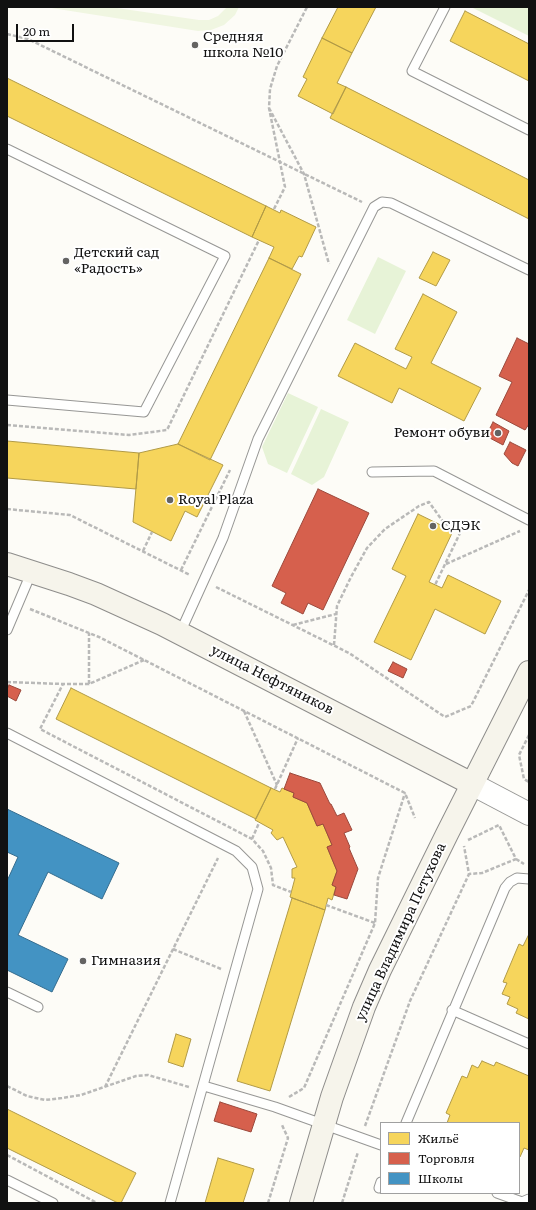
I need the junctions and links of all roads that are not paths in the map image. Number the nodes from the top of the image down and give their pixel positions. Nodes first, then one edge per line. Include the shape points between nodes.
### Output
1 (445, 7) edge
2 (529, 130) edge
3 (7, 149) edge
4 (528, 273) edge
5 (7, 400) edge
6 (372, 472) dead end
7 (529, 520) edge
8 (7, 564) edge
9 (32, 571) junction
10 (7, 630) edge
11 (180, 633) junction
12 (529, 672) edge
13 (7, 733) edge
14 (472, 784) junction
15 (529, 814) edge
16 (529, 879) edge
17 (7, 992) edge
18 (38, 1007) dead end
19 (452, 1010) junction
20 (529, 1044) edge
21 (203, 1088) junction
22 (406, 1122) edge
23 (324, 1124) junction
24 (380, 1145) edge
25 (7, 1180) edge
26 (500, 1194) edge
27 (529, 1199) edge
28 (53, 1203) edge
29 (170, 1203) edge
30 (301, 1203) edge

1 - 2 lane via 412,71
3 - 5 lane via 225,256 144,412
4 - 11 lane via 391,203 382,202 374,207 258,439 223,538
6 - 7 lane via 434,471
8 - 9 main road, улица Нефтяников
9 - 10 lane
9 - 11 main road, улица Нефтяников via 96,594
11 - 14 main road, улица Нефтяников
12 - 14 main road, улица Владимира Петухова
13 - 21 lane via 236,851 252,867 258,889
14 - 15 street, улица Нефтяников
14 - 23 main road, улица Владимира Петухова via 372,989 350,1043
16 - 19 lane via 517,878 505,888
17 - 18 lane
19 - 20 lane
19 - 22 lane
21 - 23 lane via 275,1107
21 - 29 lane
23 - 24 lane
23 - 30 main road, улица Владимира Петухова
25 - 28 lane
26 - 27 lane via 522,1202

